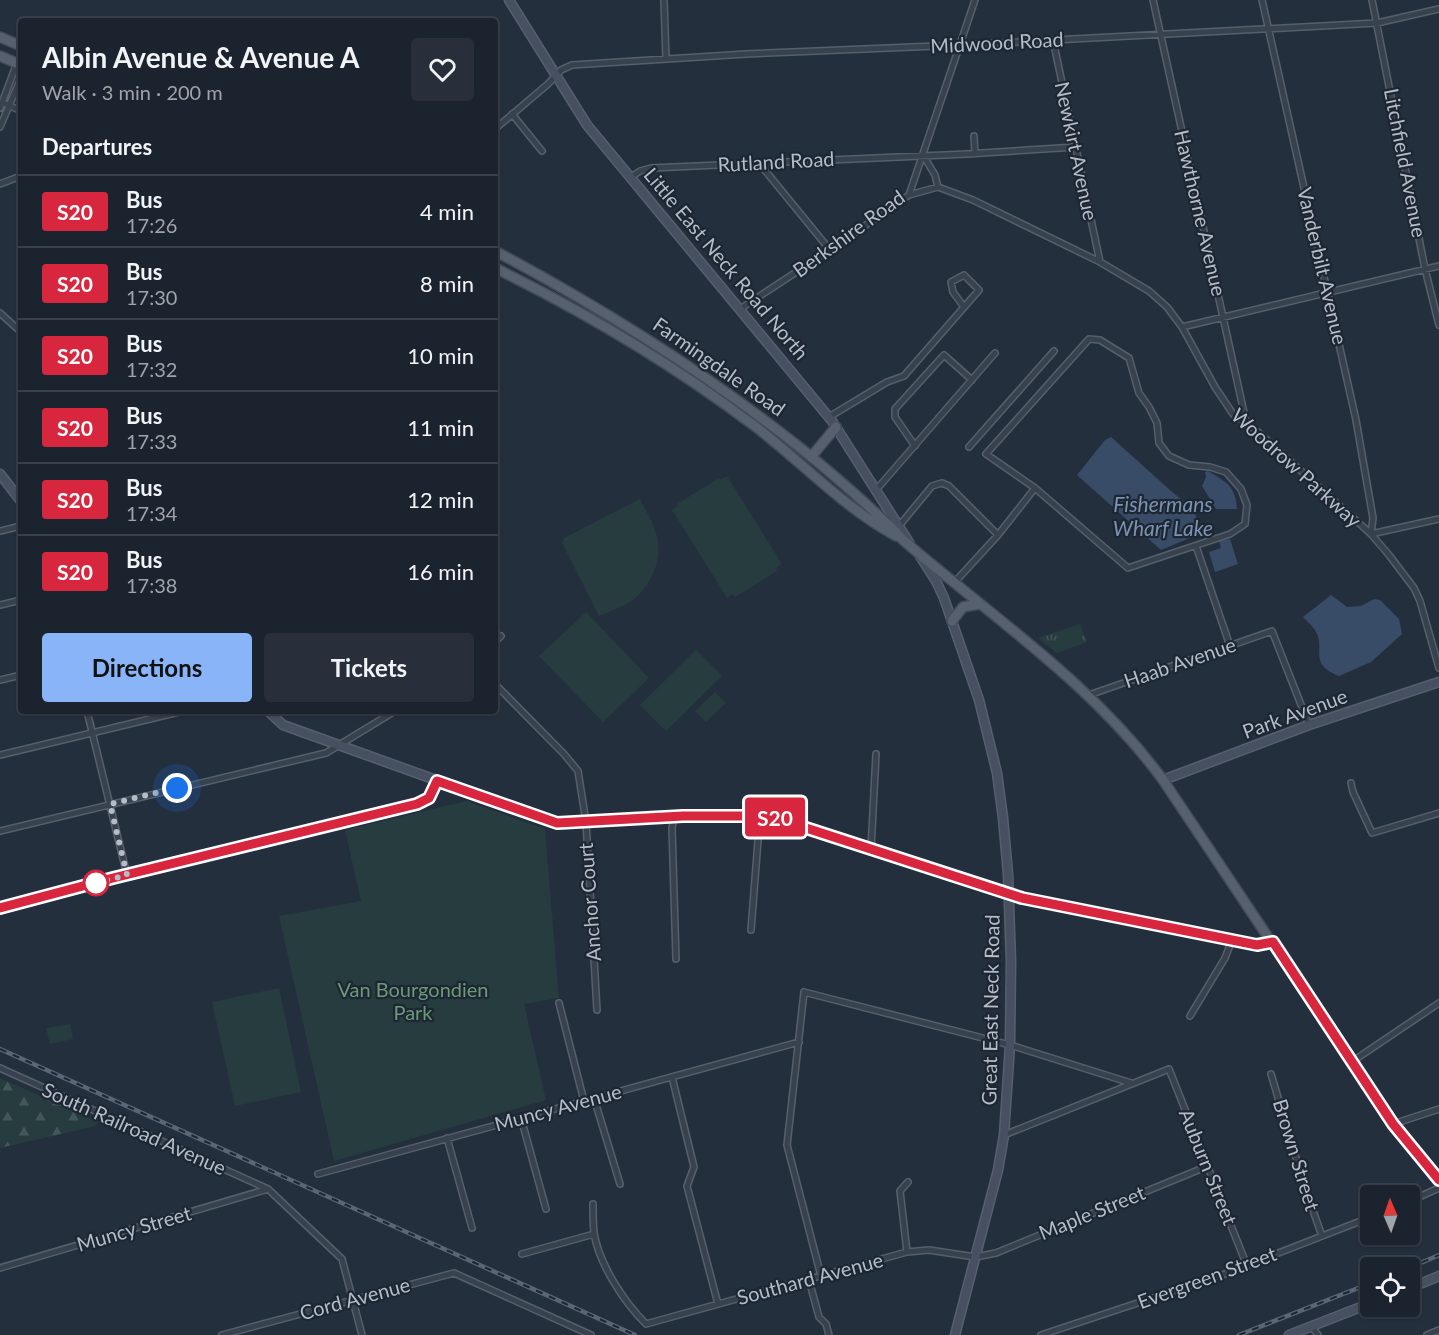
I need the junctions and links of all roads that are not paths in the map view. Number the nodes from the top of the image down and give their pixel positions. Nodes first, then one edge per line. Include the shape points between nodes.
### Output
1 (510, 0) edge
2 (664, 0) edge
3 (975, 0) edge
4 (1153, 0) edge
5 (1262, 0) edge
6 (1372, 0) edge
7 (1439, 9) edge
8 (1377, 23) junction
9 (1268, 27) junction
10 (1160, 34) junction
11 (0, 37) edge
12 (1053, 40) junction
13 (18, 45) edge
14 (960, 45) junction
15 (0, 56) edge
16 (666, 59) junction
17 (18, 64) edge
18 (18, 66) edge
19 (556, 75) junction
20 (18, 85) edge
21 (1, 105) edge
22 (9, 105) junction
23 (18, 110) edge
24 (512, 114) junction
25 (498, 126) edge
26 (0, 128) edge
27 (974, 136) dead end
28 (1076, 147) junction
29 (542, 151) dead end
30 (975, 154) junction
31 (923, 155) junction
32 (759, 163) junction
33 (18, 177) edge
34 (631, 177) junction
35 (0, 183) edge
36 (938, 187) junction
37 (909, 195) junction
38 (830, 250) junction
39 (498, 253) edge
40 (1100, 262) junction
41 (1439, 266) edge
42 (1425, 269) junction
43 (498, 270) edge
44 (1328, 294) junction
45 (964, 307) junction
46 (740, 309) junction
47 (0, 313) edge
48 (1224, 317) junction
49 (1439, 325) edge
50 (1182, 327) junction
51 (18, 329) edge
52 (1054, 351) dead end
53 (995, 353) dead end
54 (972, 380) junction
55 (829, 417) junction
56 (1247, 426) junction
57 (836, 427) junction
58 (915, 446) junction
59 (969, 447) dead end
60 (811, 457) junction
61 (0, 474) edge
62 (1035, 488) junction
63 (876, 490) junction
64 (18, 497) edge
65 (1439, 519) edge
66 (899, 526) junction
67 (18, 527) edge
68 (0, 531) edge
69 (1371, 534) junction
70 (998, 535) junction
71 (903, 540) junction
72 (1196, 546) junction
73 (916, 552) junction
74 (954, 583) junction
75 (18, 601) edge
76 (979, 604) junction
77 (0, 605) edge
78 (952, 621) junction
79 (501, 636) dead end
80 (498, 639) edge
81 (1230, 646) junction
82 (1439, 668) edge
83 (18, 676) edge
84 (0, 680) edge
85 (1439, 682) edge
86 (498, 687) edge
87 (1089, 695) junction
88 (88, 714) edge
89 (171, 714) edge
90 (271, 714) edge
91 (390, 714) edge
92 (1309, 725) junction
93 (93, 733) junction
94 (339, 746) junction
95 (876, 754) dead end
96 (0, 755) edge
97 (1163, 780) junction
98 (437, 781) junction
99 (1351, 783) dead end
100 (110, 804) junction
101 (1439, 813) edge
102 (760, 815) junction
103 (674, 816) junction
104 (586, 822) junction
105 (0, 831) edge
106 (871, 850) junction
107 (127, 875) junction
108 (1009, 894) junction
109 (0, 908) edge
110 (751, 930) dead end
111 (1232, 940) junction
112 (1273, 942) junction
113 (676, 959) dead end
114 (559, 1003) dead end
115 (1439, 1003) edge
116 (597, 1010) dead end
117 (1190, 1016) dead end
118 (799, 1042) junction
119 (1010, 1045) junction
120 (1353, 1061) junction
121 (0, 1068) edge
122 (1271, 1074) dead end
123 (672, 1077) junction
124 (1131, 1083) junction
125 (594, 1098) junction
126 (584, 1101) junction
127 (1439, 1109) edge
128 (521, 1118) junction
129 (1393, 1124) junction
130 (1004, 1135) junction
131 (447, 1138) junction
132 (1208, 1166) junction
133 (318, 1174) dead end
134 (1439, 1180) edge
135 (908, 1182) dead end
136 (620, 1184) dead end
137 (1439, 1188) edge
138 (268, 1189) junction
139 (1420, 1197) edge
140 (593, 1204) dead end
141 (546, 1209) dead end
142 (1360, 1221) edge
143 (472, 1228) dead end
144 (594, 1234) junction
145 (1322, 1236) junction
146 (907, 1252) junction
147 (522, 1254) dead end
148 (975, 1257) junction
149 (1247, 1266) junction
150 (0, 1268) edge
151 (821, 1276) junction
152 (1439, 1276) edge
153 (809, 1280) junction
154 (1420, 1284) edge
155 (353, 1300) junction
156 (718, 1304) junction
157 (1360, 1307) edge
158 (1311, 1326) junction
159 (1439, 1330) edge
160 (222, 1335) edge
161 (362, 1335) edge
162 (591, 1335) edge
163 (829, 1335) edge
164 (955, 1335) edge
165 (1041, 1335) edge
166 (1289, 1335) edge
167 (1318, 1335) edge
168 (1426, 1335) edge

1 - 19 street, Little East Neck Road North
2 - 16 street
3 - 14 street, Berkshire Road
4 - 10 street, Hawthorne Avenue
5 - 9 street, Vanderbilt Avenue
6 - 8 street, Litchfield Avenue
7 - 8 street, Midwood Road
8 - 9 street, Midwood Road
8 - 42 street, Litchfield Avenue
9 - 10 street, Midwood Road
9 - 44 street, Vanderbilt Avenue
10 - 12 street, Midwood Road
10 - 48 street, Hawthorne Avenue
11 - 13 main road
12 - 14 street, Midwood Road
12 - 28 street, Newkirt Avenue
14 - 16 street, Midwood Road
14 - 31 street, Berkshire Road
15 - 17 main road
16 - 19 street, Midwood Road via 572,65
18 - 21 street
19 - 24 street
19 - 34 street, Little East Neck Road North via 587,125
20 - 22 street
21 - 22 street
22 - 23 street
22 - 26 street
24 - 25 street
24 - 29 street
27 - 30 street
28 - 30 street, Rutland Road
28 - 40 street, Newkirt Avenue
30 - 31 street, Rutland Road
31 - 32 street, Rutland Road
31 - 36 street
31 - 37 street, Berkshire Road
32 - 34 street, Rutland Road via 651,168
32 - 38 street
33 - 35 street
34 - 46 street, Little East Neck Road North
36 - 37 street
36 - 40 street, Woodrow Parkway
37 - 38 street, Berkshire Road
38 - 46 street, Berkshire Road
39 - 60 main road, Farmingdale Road via 583,298 669,352
40 - 50 street, Woodrow Parkway via 1149,291
41 - 42 street
42 - 44 street
42 - 49 street, Litchfield Avenue
43 - 71 main road, Farmingdale Road via 580,312 677,371 758,429 871,523
44 - 48 street
44 - 69 street, Vanderbilt Avenue via 1356,420 1373,518
45 - 45 street via 979,290 964,275 951,282
45 - 55 street via 903,376
46 - 55 street, Little East Neck Road North
47 - 51 street
48 - 50 street
48 - 56 street, Hawthorne Avenue
50 - 56 street, Woodrow Parkway via 1223,401
52 - 59 street
53 - 54 street
54 - 58 street
54 - 58 street via 944,355 895,409
55 - 57 street, Little East Neck Road North
56 - 69 street, Woodrow Parkway
57 - 60 main road
57 - 63 street, Little East Neck Road North
58 - 63 street
60 - 71 main road, Farmingdale Road
61 - 64 street
62 - 70 street
62 - 72 street via 1128,568
62 - 72 street via 986,454 1089,339 1100,340 1129,358 1139,393 1157,423 1159,443 1169,456 1189,465 1226,472 1241,489 1246,506 1245,524
63 - 66 street, Little East Neck Road North
65 - 69 street
66 - 70 street via 932,486 942,483
66 - 73 street, Little East Neck Road North
67 - 68 street
69 - 82 street, Woodrow Parkway via 1414,588
70 - 74 street
71 - 73 main road, Farmingdale Road
72 - 81 street
73 - 74 main road, Farmingdale Road
73 - 78 street, Great East Neck Road via 939,586
74 - 76 main road
75 - 77 street
76 - 78 main road via 963,607
76 - 87 main road
78 - 108 street, Great East Neck Road via 992,750 1004,818
79 - 80 street
81 - 87 street, Haab Avenue
81 - 92 street, Haab Avenue via 1272,632
83 - 84 street
85 - 92 street, Park Avenue
86 - 104 street, Anchor Court via 578,771
87 - 97 main road
88 - 93 street
89 - 93 street
90 - 94 street via 283,725
91 - 94 street
92 - 97 street, Park Avenue
93 - 96 street
93 - 100 street
94 - 98 street
94 - 100 street via 326,753
95 - 106 street
97 - 112 main road
98 - 104 street via 543,819
98 - 107 street via 429,798 417,804
99 - 101 street via 1372,833
100 - 105 street
100 - 107 street
102 - 103 street
102 - 106 street
102 - 110 street
103 - 104 street
103 - 113 street
104 - 116 street, Anchor Court
106 - 108 street
107 - 109 street
108 - 111 street
108 - 119 street, Great East Neck Road
111 - 112 street via 1260,946
111 - 117 street
112 - 120 main road
114 - 126 street
115 - 120 street
118 - 119 street via 804,992
118 - 123 street, Muncy Avenue
118 - 151 street via 787,1145
119 - 124 street
119 - 130 street, Great East Neck Road
120 - 129 main road
121 - 138 street, South Railroad Avenue
122 - 145 street, Brown Street
123 - 125 street, Muncy Avenue
123 - 156 street via 694,1167 687,1186
124 - 130 street
124 - 132 street, Auburn Street via 1169,1069
125 - 126 street, Muncy Avenue
125 - 136 street
126 - 128 street, Muncy Avenue
127 - 129 street
128 - 131 street, Muncy Avenue
128 - 141 street
129 - 134 main road
130 - 148 street, Great East Neck Road
131 - 133 street, Muncy Avenue
131 - 143 street
132 - 148 street, Maple Street via 996,1253
132 - 149 street, Auburn Street
135 - 146 street via 900,1191
137 - 139 street
138 - 150 street, Muncy Street
138 - 155 street, South Railroad Avenue via 342,1259
140 - 144 street
142 - 145 street, Evergreen Street
144 - 147 street
144 - 156 street, Southard Avenue via 605,1268 646,1324
145 - 149 street, Evergreen Street
146 - 148 street, Southard Avenue via 929,1250
146 - 151 street, Southard Avenue
148 - 164 street, Great East Neck Road
149 - 165 street, Evergreen Street
151 - 153 street, Southard Avenue
152 - 154 street
153 - 156 street, Southard Avenue
153 - 163 street via 819,1317
155 - 160 street, Cord Avenue
155 - 161 street, South Railroad Avenue
155 - 162 street, Cord Avenue via 454,1273
157 - 158 street
158 - 166 street
158 - 167 street
159 - 168 street

